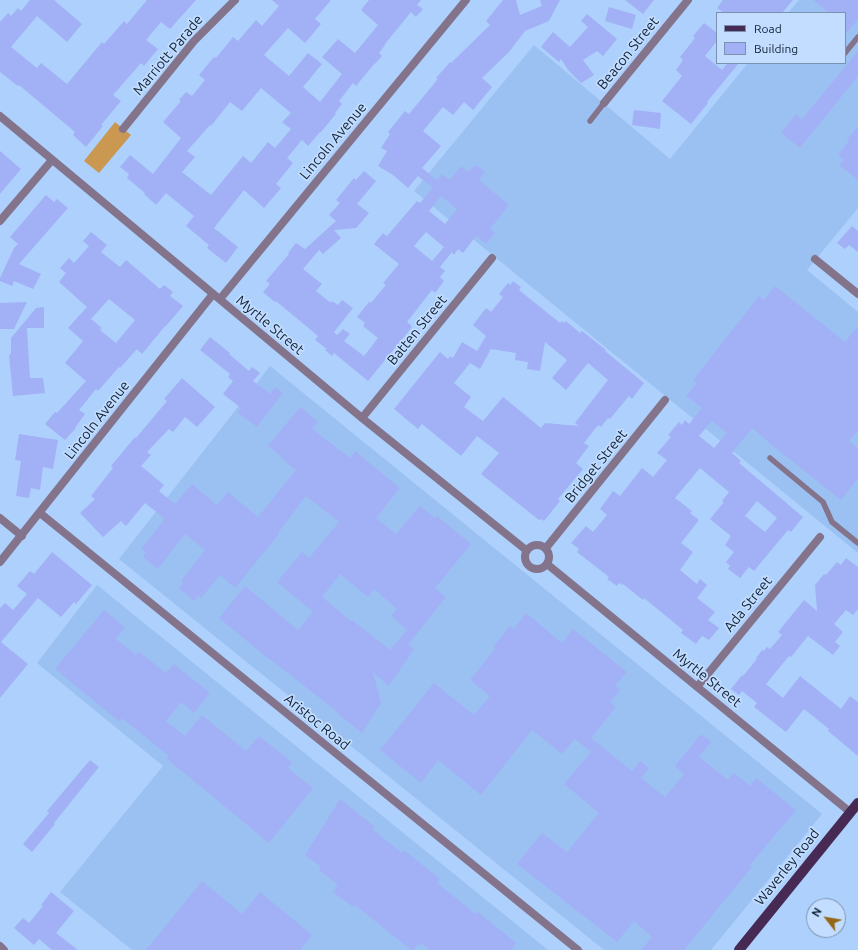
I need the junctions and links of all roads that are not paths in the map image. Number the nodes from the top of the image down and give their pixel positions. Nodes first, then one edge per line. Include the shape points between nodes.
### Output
1 (235, 0) edge
2 (466, 0) edge
3 (688, 0) edge
4 (858, 37) edge
5 (846, 51) edge
6 (604, 103) joint
7 (0, 116) edge
8 (590, 121) dead end
9 (123, 129) dead end
10 (52, 160) junction
11 (0, 221) edge
12 (492, 258) dead end
13 (815, 259) dead end
14 (858, 294) edge
15 (216, 297) junction
16 (665, 400) dead end
17 (362, 418) junction
18 (770, 458) dead end
19 (40, 513) junction
20 (0, 518) edge
21 (22, 536) junction
22 (820, 537) dead end
23 (858, 543) edge
24 (546, 548) junction
25 (526, 550) junction
26 (0, 562) edge
27 (547, 564) junction
28 (697, 687) junction
29 (858, 803) edge
30 (850, 812) junction
31 (0, 946) edge
32 (4, 950) edge
33 (578, 950) edge
34 (739, 950) edge

1 - 9 street, Marriott Parade via 194,41
2 - 15 street, Lincoln Avenue
3 - 6 street, Beacon Street
4 - 5 lane
6 - 8 lane
7 - 10 street, Myrtle Street
10 - 11 street
10 - 15 street, Myrtle Street
12 - 17 street, Batten Street
13 - 14 street
15 - 17 street, Myrtle Street
15 - 19 street, Lincoln Avenue
16 - 24 street, Bridget Street
17 - 25 street, Myrtle Street
18 - 23 lane via 823,502 832,522
19 - 21 street, Lincoln Avenue
19 - 33 street, Aristoc Road
20 - 21 street
21 - 26 street, Lincoln Avenue
22 - 28 street, Ada Street
24 - 25 street via 537,544
24 - 27 street via 550,556
25 - 27 street via 524,556 530,567 540,569
27 - 28 street, Myrtle Street
28 - 30 street, Myrtle Street
29 - 30 main road, Waverley Road
30 - 34 main road, Waverley Road
31 - 32 street

